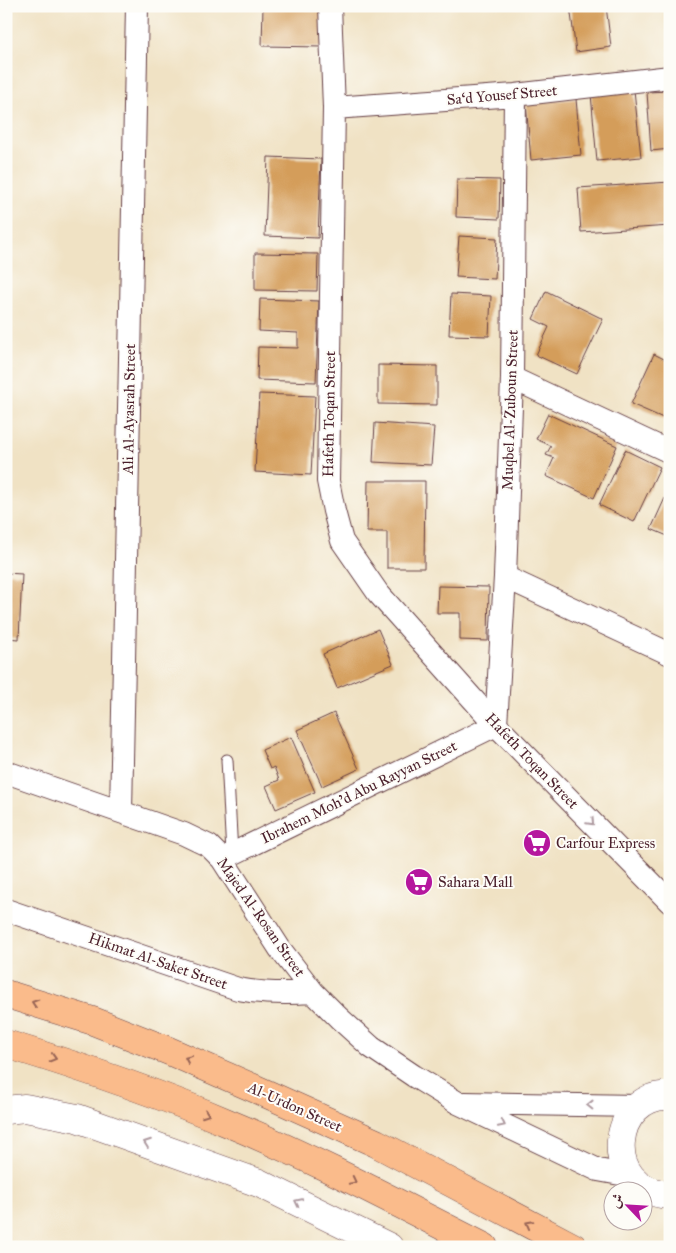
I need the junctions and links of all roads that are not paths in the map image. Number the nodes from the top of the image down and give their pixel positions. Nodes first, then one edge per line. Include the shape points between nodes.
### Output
1 (137, 6) edge
2 (330, 6) edge
3 (670, 77) edge
4 (515, 95) junction
5 (334, 108) junction
6 (512, 378) junction
7 (670, 452) edge
8 (505, 577) junction
9 (670, 654) edge
10 (496, 725) junction
11 (227, 760) dead end
12 (6, 772) edge
13 (121, 812) junction
14 (227, 856) junction
15 (670, 902) edge
16 (6, 910) edge
17 (313, 992) junction
18 (6, 994) edge
19 (6, 1044) edge
20 (668, 1094) edge
21 (458, 1103) junction
22 (639, 1106) junction
23 (6, 1110) edge
24 (631, 1176) junction
25 (670, 1194) edge
26 (389, 1247) edge
27 (484, 1247) edge
28 (572, 1247) edge

1 - 13 street, Ali Al-Ayasrah Street
2 - 5 street, Hafeth Toqan Street
3 - 4 street, Sa‘d Yousef Street
4 - 5 street, Sa‘d Yousef Street
4 - 6 street, Muqbel Al-Zuboun Street
5 - 10 street, Hafeth Toqan Street via 328,481 334,511 342,540 378,593
6 - 7 street
6 - 8 street, Muqbel Al-Zuboun Street
8 - 9 street
8 - 10 street, Muqbel Al-Zuboun Street
10 - 14 street, Ibrahem Moh'd Abu Rayyan Street
10 -> 15 street, Hafeth Toqan Street
11 - 14 lane
12 - 13 street, Majed Al-Rosan Street
13 - 14 street, Majed Al-Rosan Street via 184,834
14 - 17 street, Majed Al-Rosan Street via 280,949
16 - 17 street, Hikmat Al-Saket Street via 238,988 260,993
17 - 21 street, Majed Al-Rosan Street via 371,1047
28 -> 18 highway, Al-Urdon Street via 376,1143 267,1094 169,1051
19 -> 27 highway via 82,1067 227,1122
20 - 22 street
22 -> 21 street
21 -> 24 street, Majed Al-Rosan Street via 598,1170
22 - 24 street via 628,1118 620,1147 623,1163
26 -> 23 street via 250,1180 77,1118 25,1108
24 - 25 street via 658,1194

